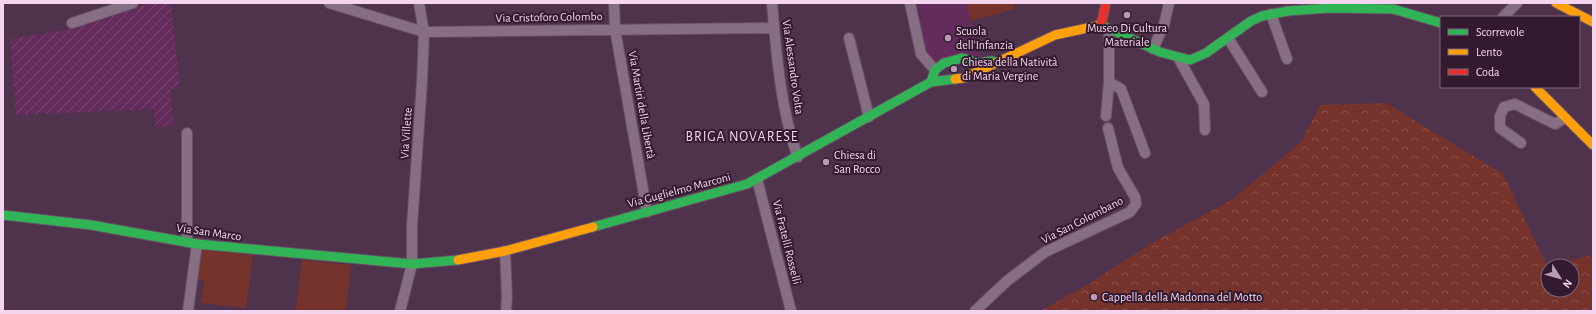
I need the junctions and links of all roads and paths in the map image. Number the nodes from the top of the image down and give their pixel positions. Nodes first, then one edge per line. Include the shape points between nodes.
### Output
1 (133, 3) edge
2 (329, 3) edge
3 (419, 3) edge
4 (614, 3) edge
5 (772, 3) edge
6 (910, 3) edge
7 (1106, 3) edge
8 (1168, 3) edge
9 (1517, 3) edge
10 (1556, 3) edge
11 (1331, 6) edge
12 (1271, 14) junction
13 (1504, 16) edge
14 (1593, 22) edge
15 (72, 23) dead end
16 (1440, 23) edge
17 (774, 28) junction
18 (1105, 28) junction
19 (615, 29) junction
20 (424, 32) junction
21 (849, 38) dead end
22 (1228, 38) junction
23 (1154, 49) junction
24 (1287, 58) dead end
25 (1179, 59) junction
26 (999, 60) junction
27 (935, 70) junction
28 (931, 82) junction
29 (1109, 82) junction
30 (1536, 88) edge
31 (1262, 92) dead end
32 (1106, 116) dead end
33 (869, 117) junction
34 (1565, 118) junction
35 (1108, 128) dead end
36 (1205, 130) dead end
37 (187, 133) dead end
38 (1521, 143) dead end
39 (1593, 145) edge
40 (1145, 153) dead end
41 (798, 157) junction
42 (757, 178) junction
43 (647, 212) junction
44 (3, 215) edge
45 (187, 242) junction
46 (198, 244) junction
47 (505, 252) junction
48 (412, 264) junction
49 (188, 311) edge
50 (400, 311) edge
51 (506, 311) edge
52 (791, 311) edge
53 (975, 311) edge

1 - 15 street
2 - 20 street, Via Cristoforo Colombo
3 - 20 street, Via Villette
4 - 19 street, Via Martiri della Libertà
5 - 17 street, Via Alessandro Volta
6 - 27 street via 920,54
7 - 18 street
8 - 23 street via 1164,25
9 - 13 street
10 - 14 street
11 - 12 street
11 - 16 street via 1399,10
12 - 22 street via 1247,22
12 - 24 street
17 - 19 street, Via Cristoforo Colombo
17 - 41 street, Via Alessandro Volta via 790,138
18 - 23 street
18 - 26 street, Via Guglielmo Marconi via 1055,35
18 - 29 street
19 - 20 street, Via Cristoforo Colombo
19 - 43 street, Via Martiri della Libertà
20 - 48 street, Via Villette
21 - 33 street
22 - 25 street via 1191,60
22 - 31 street
23 - 25 street via 1165,56
25 - 36 street via 1204,104
26 - 27 street, Via Guglielmo Marconi via 980,63 962,58 944,63
26 - 28 street, Via Guglielmo Marconi via 964,78
27 - 28 street
28 - 33 street, Via Guglielmo Marconi
29 - 32 street
29 - 40 street via 1121,89
30 - 34 street
33 - 41 street, Via Guglielmo Marconi
34 - 38 street via 1555,124 1515,104 1504,107 1500,116 1500,128
34 - 39 street
35 - 53 street, Via San Colombano via 1118,168 1135,197 1136,204 1133,209 1045,252 1007,281
37 - 45 street
41 - 42 street, Via Guglielmo Marconi
42 - 43 street, Via Guglielmo Marconi via 747,184
42 - 52 street, Via Fratelli Rosselli
43 - 47 street, Via Guglielmo Marconi
44 - 45 street, Via San Marco via 91,225
45 - 46 street, Via San Marco
46 - 48 street, Via San Marco
46 - 49 street
47 - 48 street, Via Guglielmo Marconi via 446,262
47 - 51 street
48 - 50 street, Via Villette

